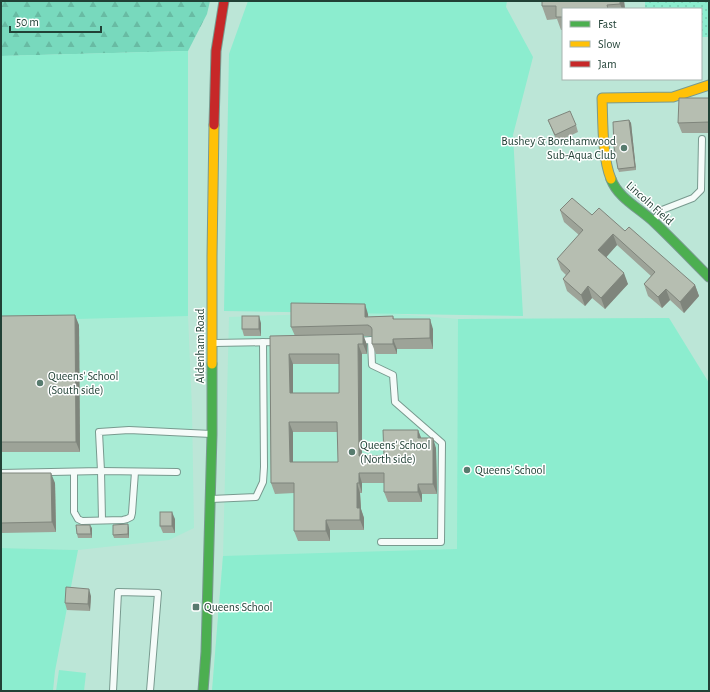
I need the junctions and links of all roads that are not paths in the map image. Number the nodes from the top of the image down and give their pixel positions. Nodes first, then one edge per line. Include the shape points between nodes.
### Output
1 (224, 1) edge
2 (709, 85) edge
3 (702, 139) dead end
4 (653, 221) junction
5 (709, 276) edge
6 (352, 341) edge
7 (263, 342) junction
8 (283, 342) edge
9 (212, 344) junction
10 (212, 434) junction
11 (101, 471) junction
12 (74, 472) junction
13 (135, 472) junction
14 (177, 472) dead end
15 (1, 473) edge
16 (210, 499) junction
17 (102, 520) junction
18 (381, 542) dead end
19 (113, 691) edge
20 (150, 691) edge
21 (203, 691) edge

1 - 9 main road, Aldenham Road via 218,37 215,92
2 - 4 main road, Lincoln Field via 673,96 602,98 605,152 613,185 622,196
3 - 4 lane via 701,190 693,198 662,210
4 - 5 main road, Lincoln Field
6 - 18 lane via 371,340 372,364 393,375 395,402 442,443 441,542
7 - 8 lane
7 - 9 lane
7 - 16 lane via 263,482 256,497
9 - 10 main road, Aldenham Road
10 - 11 lane via 130,430 99,432
10 - 16 main road, Aldenham Road
11 - 12 lane
11 - 13 lane
11 - 17 lane
12 - 15 lane
12 - 17 lane via 76,516 82,521
13 - 14 lane
13 - 17 lane via 131,517 124,520
16 - 21 main road, Aldenham Road
19 - 20 lane via 118,592 158,593

